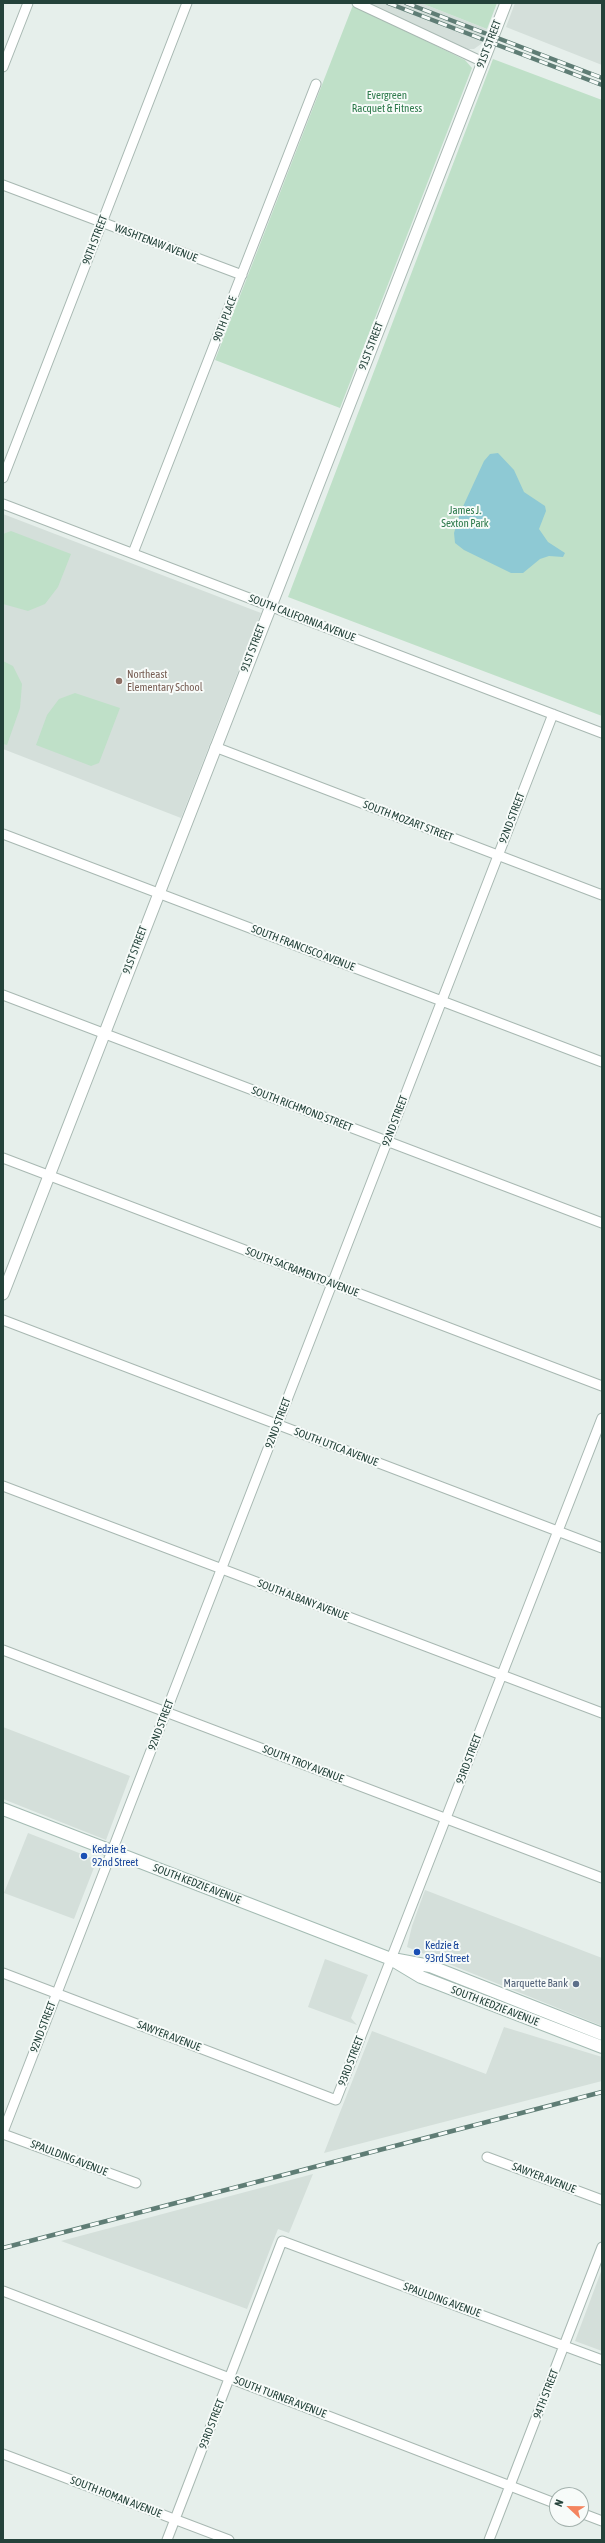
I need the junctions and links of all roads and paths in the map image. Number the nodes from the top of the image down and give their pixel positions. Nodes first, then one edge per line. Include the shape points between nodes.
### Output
1 (28, 3) edge
2 (187, 3) edge
3 (357, 3) edge
4 (506, 3) edge
5 (483, 62) junction
6 (3, 67) edge
7 (316, 84) dead end
8 (3, 185) edge
9 (102, 222) junction
10 (242, 276) junction
11 (3, 478) edge
12 (3, 504) edge
13 (133, 553) junction
14 (270, 606) junction
15 (552, 714) junction
16 (602, 733) edge
17 (215, 747) junction
18 (3, 834) edge
19 (498, 855) junction
20 (157, 892) junction
21 (602, 895) edge
22 (3, 995) edge
23 (441, 1001) junction
24 (103, 1033) junction
25 (602, 1062) edge
26 (387, 1141) junction
27 (3, 1158) edge
28 (49, 1176) junction
29 (602, 1223) edge
30 (332, 1283) junction
31 (3, 1294) edge
32 (3, 1320) edge
33 (602, 1386) edge
34 (602, 1418) edge
35 (277, 1424) junction
36 (3, 1486) edge
37 (558, 1531) junction
38 (602, 1548) edge
39 (221, 1569) junction
40 (3, 1650) edge
41 (502, 1675) junction
42 (166, 1712) junction
43 (602, 1713) edge
44 (3, 1809) edge
45 (446, 1818) junction
46 (112, 1851) junction
47 (602, 1878) edge
48 (391, 1959) junction
49 (3, 1973) edge
50 (56, 1993) junction
51 (602, 2034) edge
52 (602, 2047) edge
53 (336, 2100) joint
54 (3, 2133) edge
55 (487, 2157) dead end
56 (136, 2183) dead end
57 (602, 2200) edge
58 (282, 2241) joint
59 (602, 2247) edge
60 (3, 2291) edge
61 (564, 2346) junction
62 (602, 2360) edge
63 (230, 2378) junction
64 (3, 2454) edge
65 (510, 2486) junction
66 (549, 2501) edge
67 (589, 2516) edge
68 (175, 2519) junction
69 (602, 2521) edge
70 (167, 2540) edge
71 (230, 2540) edge
72 (489, 2540) edge

1 - 6 street
2 - 9 street, 90TH STREET
3 - 5 street
4 - 5 street, 91ST STREET
5 - 14 street, 91ST STREET
7 - 10 street, 90TH PLACE
8 - 9 street, WASHTENAW AVENUE
9 - 10 street, WASHTENAW AVENUE
9 - 11 street, 90TH STREET
10 - 13 street, 90TH PLACE
12 - 13 street, SOUTH CALIFORNIA AVENUE
13 - 14 street, SOUTH CALIFORNIA AVENUE
14 - 15 street, SOUTH CALIFORNIA AVENUE
14 - 17 street, 91ST STREET
15 - 16 street, SOUTH CALIFORNIA AVENUE
15 - 19 street, 92ND STREET
17 - 19 street, SOUTH MOZART STREET
17 - 20 street, 91ST STREET
18 - 20 street, SOUTH FRANCISCO AVENUE
19 - 21 street, SOUTH MOZART STREET
19 - 23 street, 92ND STREET
20 - 23 street, SOUTH FRANCISCO AVENUE
20 - 24 street, 91ST STREET
22 - 24 street, SOUTH RICHMOND STREET
23 - 25 street, SOUTH FRANCISCO AVENUE
23 - 26 street, 92ND STREET
24 - 26 street, SOUTH RICHMOND STREET
24 - 28 street, 91ST STREET
26 - 29 street, SOUTH RICHMOND STREET
26 - 30 street, 92ND STREET
27 - 28 street, SOUTH SACRAMENTO AVENUE
28 - 30 street, SOUTH SACRAMENTO AVENUE
28 - 31 street, 91ST STREET
30 - 33 street, SOUTH SACRAMENTO AVENUE
30 - 35 street, 92ND STREET
32 - 35 street, SOUTH UTICA AVENUE
34 - 37 street, 93RD STREET
35 - 37 street, SOUTH UTICA AVENUE
35 - 39 street, 92ND STREET
36 - 39 street, SOUTH ALBANY AVENUE
37 - 38 street, SOUTH UTICA AVENUE
37 - 41 street, 93RD STREET
39 - 41 street, SOUTH ALBANY AVENUE
39 - 42 street, 92ND STREET
40 - 42 street, SOUTH TROY AVENUE
41 - 43 street, SOUTH ALBANY AVENUE
41 - 45 street, 93RD STREET
42 - 45 street, SOUTH TROY AVENUE
42 - 46 street, 92ND STREET
44 - 46 main road, SOUTH KEDZIE AVENUE
45 - 47 street, SOUTH TROY AVENUE
45 - 48 street, 93RD STREET
46 - 48 main road, SOUTH KEDZIE AVENUE
46 - 50 street, 92ND STREET
48 - 51 main road, SOUTH KEDZIE AVENUE via 430,1966
48 - 52 main road, SOUTH KEDZIE AVENUE via 421,1977
48 - 53 street, 93RD STREET
49 - 50 street, SAWYER AVENUE
50 - 53 street, SAWYER AVENUE
50 - 54 street, 92ND STREET
54 - 56 street, SPAULDING AVENUE
55 - 57 street, SAWYER AVENUE
58 - 61 street, SPAULDING AVENUE
58 - 63 street, 93RD STREET
59 - 61 street, 94TH STREET
60 - 63 street, SOUTH TURNER AVENUE
61 - 62 street, SPAULDING AVENUE
61 - 65 street, 94TH STREET
63 - 65 street, SOUTH TURNER AVENUE
63 - 68 street, 93RD STREET
64 - 68 street, SOUTH HOMAN AVENUE
65 - 66 street, SOUTH TURNER AVENUE
65 - 72 street, 94TH STREET
67 - 69 street
68 - 70 street, 93RD STREET
68 - 71 street, SOUTH HOMAN AVENUE

